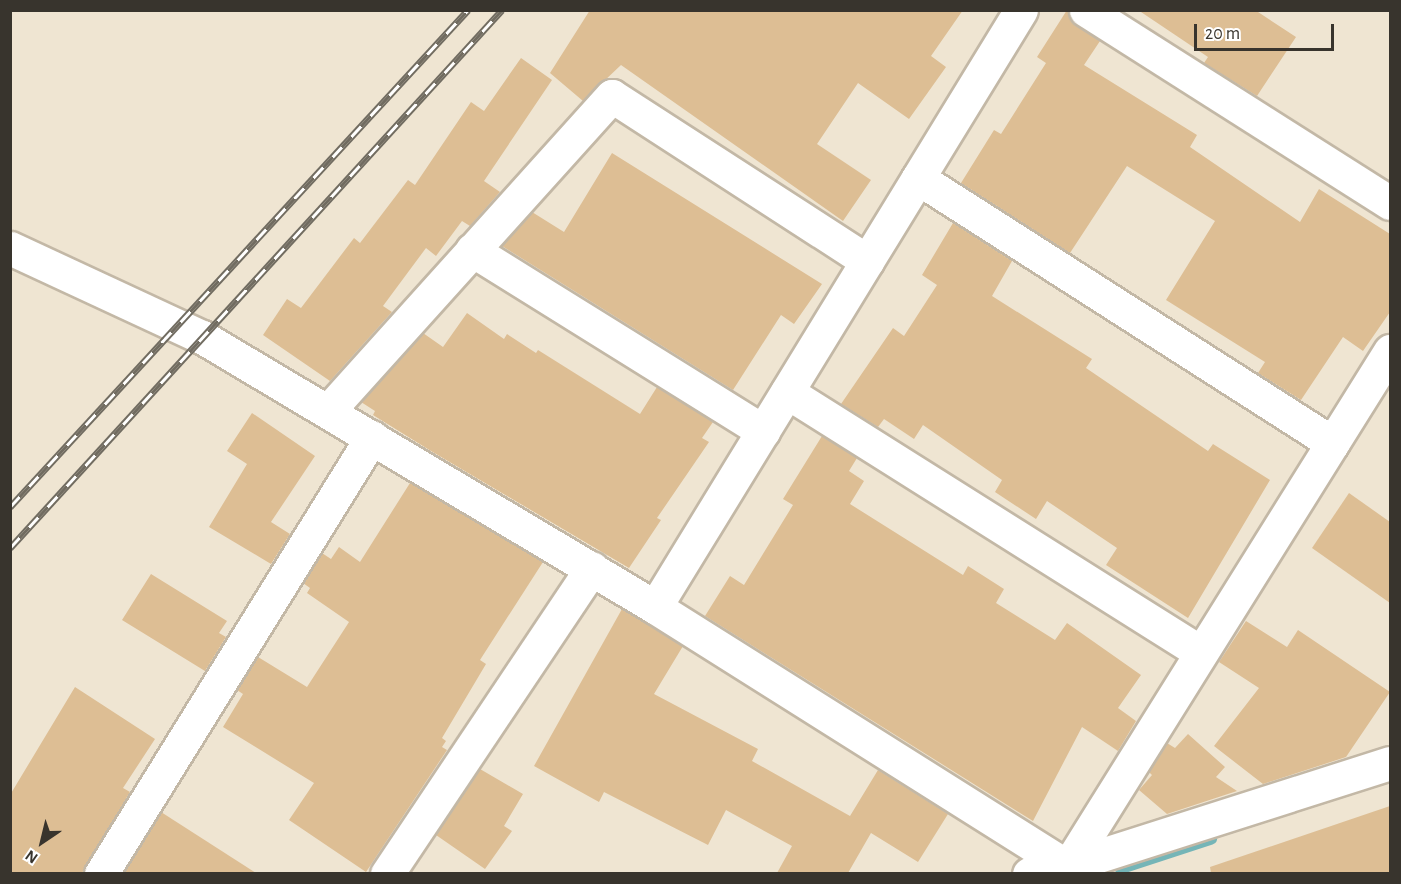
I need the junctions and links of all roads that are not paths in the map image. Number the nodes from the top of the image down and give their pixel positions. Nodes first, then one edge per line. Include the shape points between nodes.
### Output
1 (1021, 10) edge
2 (1086, 10) edge
3 (918, 178) junction
4 (1390, 203) edge
5 (10, 248) edge
6 (472, 250) junction
7 (867, 261) junction
8 (1390, 351) edge
9 (787, 392) junction
10 (328, 411) junction
11 (763, 431) junction
12 (372, 437) junction
13 (1333, 443) junction
14 (592, 568) junction
15 (655, 607) junction
16 (1201, 653) junction
17 (1390, 763) edge
18 (1070, 871) edge
19 (101, 873) edge
20 (387, 873) edge
21 (1029, 873) edge

1 - 3 street
2 - 4 street
3 - 7 street
3 - 13 street
5 - 10 street via 177,324
6 - 7 street via 612,96
6 - 10 street
6 - 11 street
7 - 9 street
8 - 13 street
9 - 11 street
9 - 16 street
10 - 12 street
11 - 15 street
12 - 14 street
12 - 19 street
13 - 16 street
14 - 15 street
14 - 20 street
15 - 18 street
16 - 18 street
17 - 18 street
18 - 21 street

